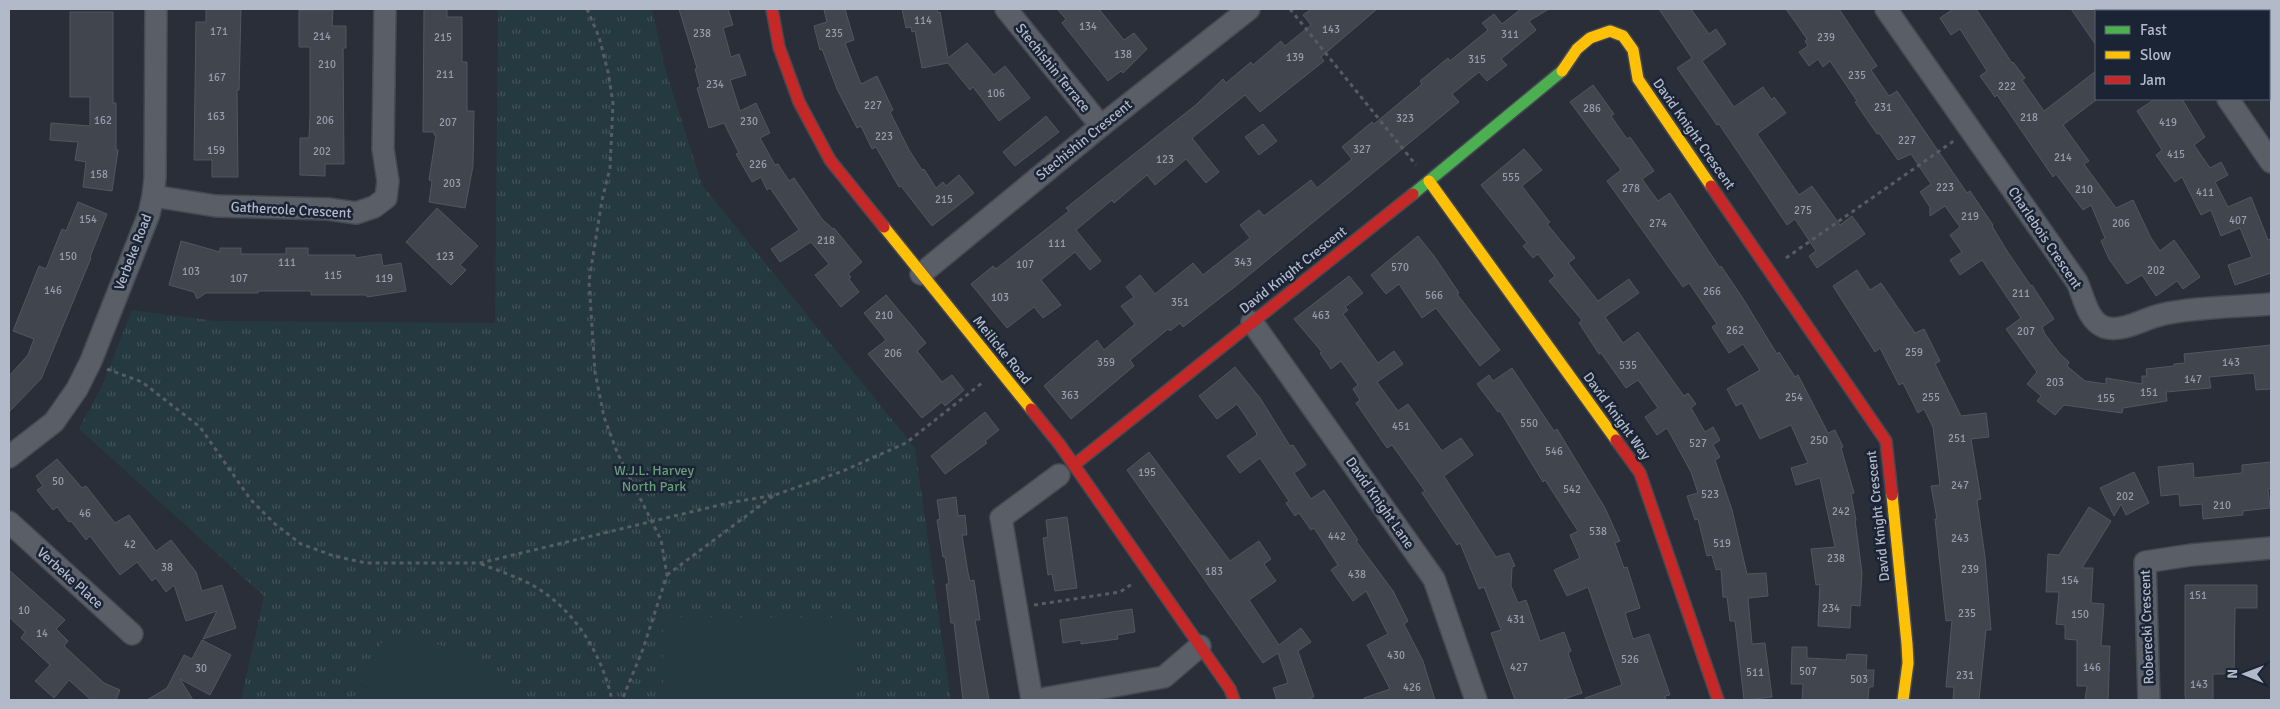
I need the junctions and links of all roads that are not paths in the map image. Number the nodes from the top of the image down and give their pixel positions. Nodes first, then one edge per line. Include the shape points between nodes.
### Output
1 (156, 9) edge
2 (385, 9) edge
3 (772, 9) edge
4 (1006, 9) edge
5 (1249, 9) edge
6 (1886, 9) edge
7 (2229, 100) edge
8 (1101, 126) junction
9 (2271, 162) edge
10 (1429, 181) junction
11 (153, 196) junction
12 (922, 274) junction
13 (2271, 304) edge
14 (1252, 322) junction
15 (9, 457) edge
16 (1066, 470) junction
17 (9, 522) edge
18 (2271, 548) edge
19 (132, 634) dead end
20 (1200, 646) junction
21 (1032, 700) edge
22 (1036, 700) edge
23 (1234, 700) edge
24 (1476, 700) edge
25 (1718, 700) edge
26 (1903, 700) edge
27 (2149, 700) edge

1 - 11 street, Verbeke Road
2 - 11 street, Gathercole Crescent via 383,149 388,181 386,198 356,214 328,209 216,206
3 - 12 street, Meilicke Road via 779,47 799,102 830,160
4 - 8 street, Stechishin Terrace
5 - 8 street, Stechishin Crescent
6 - 13 street, Charlebois Crescent via 2077,282 2095,321 2114,329 2161,315
7 - 9 street
8 - 12 street, Stechishin Crescent
10 - 14 street, David Knight Crescent
10 - 25 street, David Knight Way via 1640,473
10 - 26 street, David Knight Crescent via 1566,68 1579,46 1609,30 1621,33 1634,53 1638,79 1886,441 1907,644
11 - 15 street, Verbeke Road via 91,361 77,389 54,422
12 - 16 street, Meilicke Road via 1060,445
14 - 16 street, David Knight Crescent
14 - 24 street, David Knight Lane via 1434,579
16 - 20 street, Meilicke Road via 1149,573
16 - 21 street via 1000,518
17 - 19 street, Verbeke Place
18 - 27 street, Roberecki Crescent via 2145,562
20 - 22 street via 1164,677
20 - 23 street, Meilicke Road

